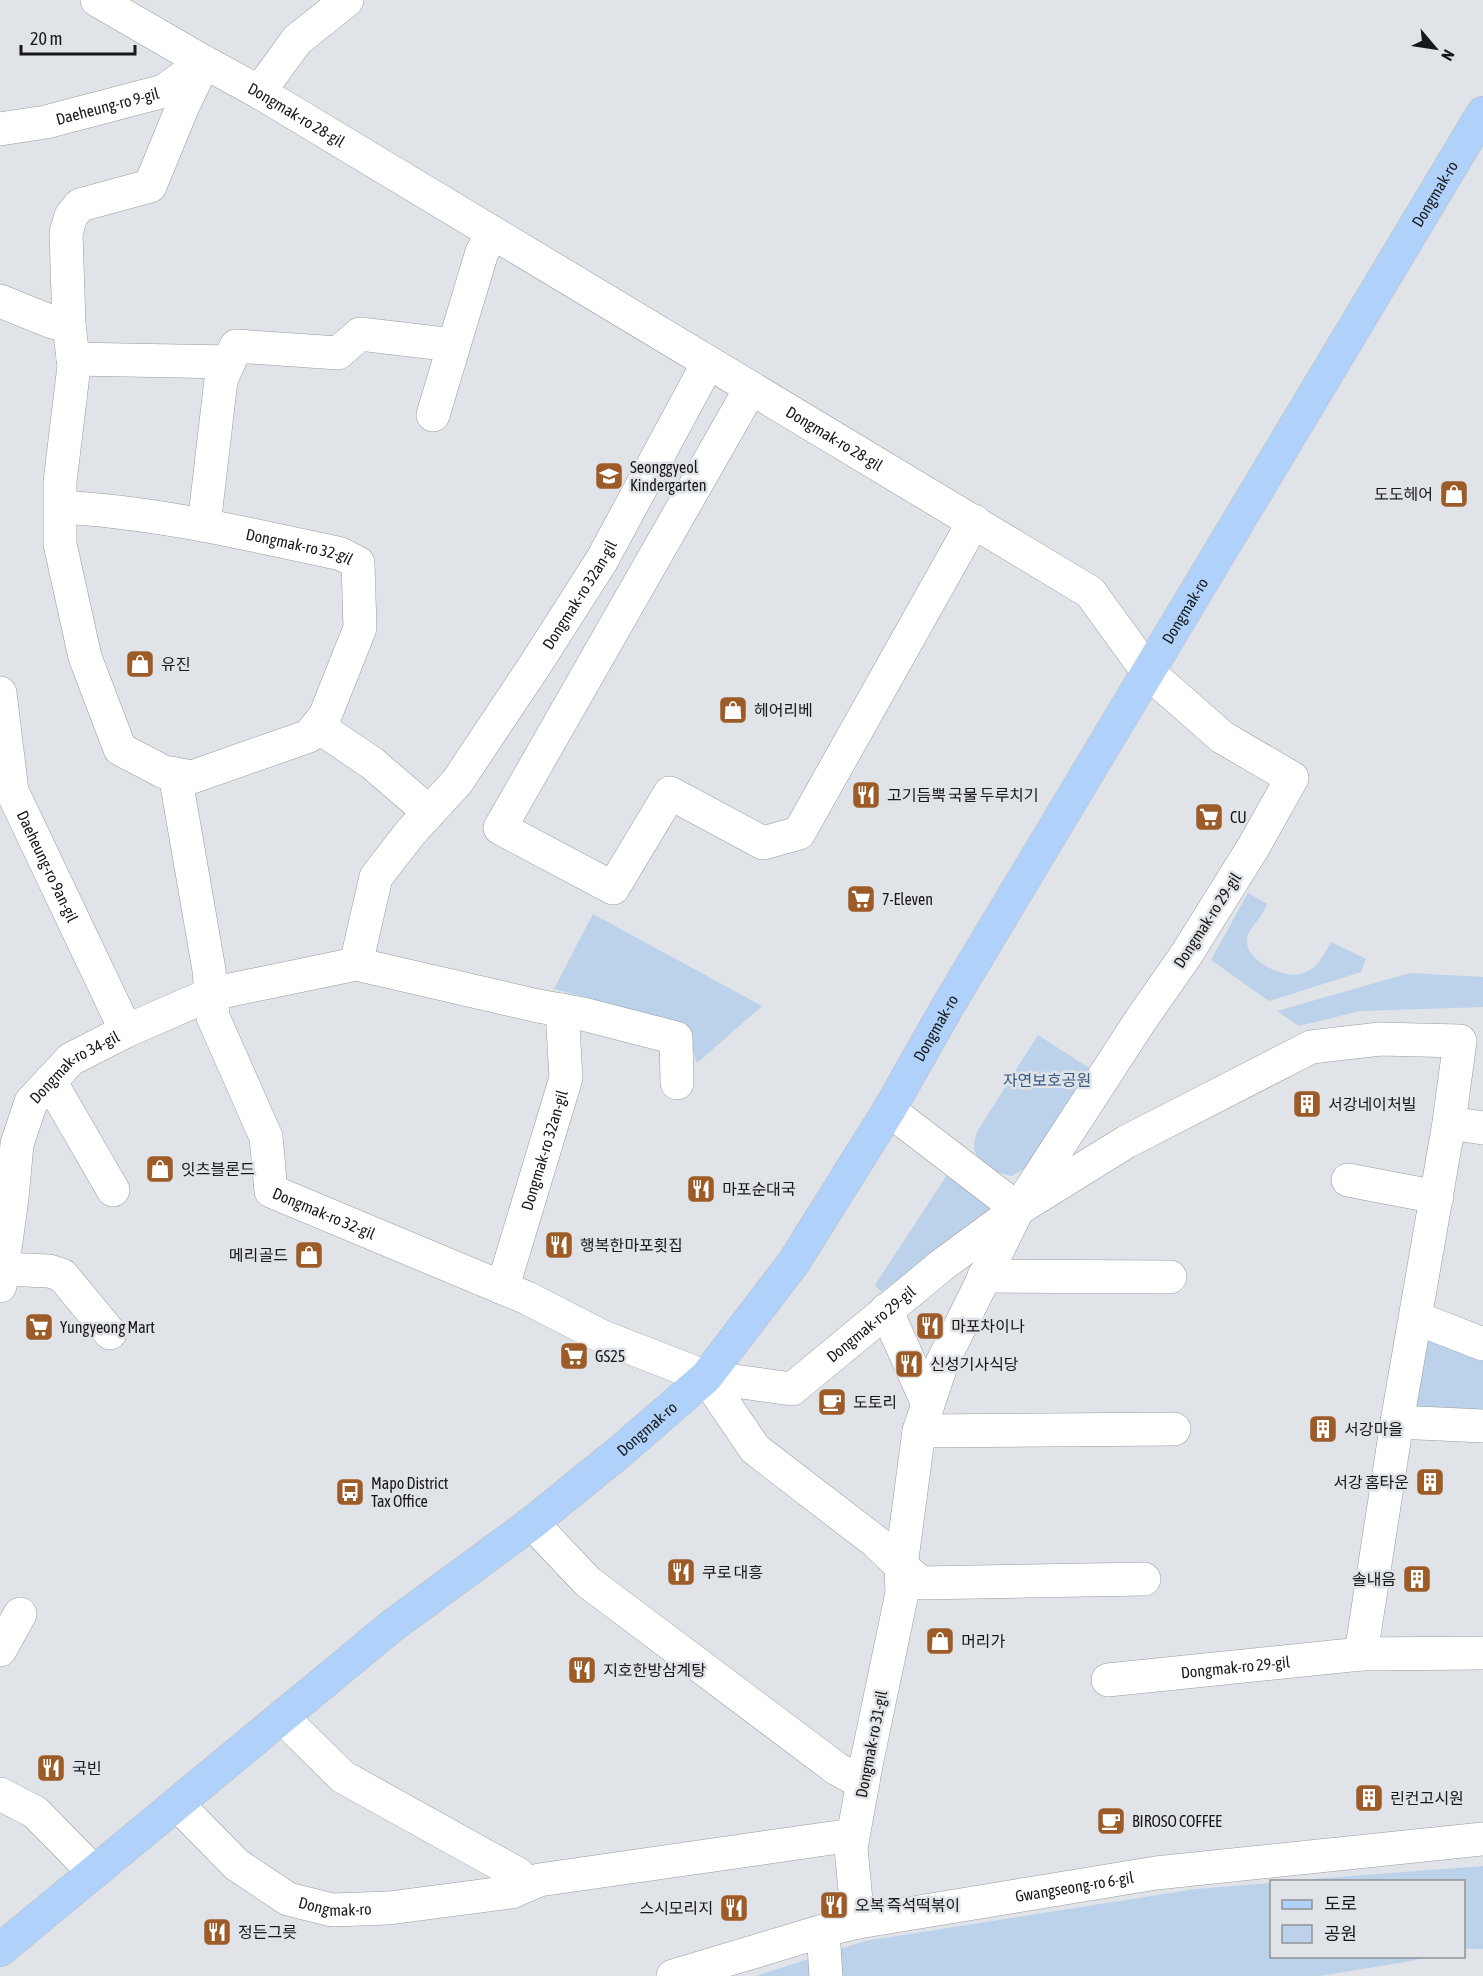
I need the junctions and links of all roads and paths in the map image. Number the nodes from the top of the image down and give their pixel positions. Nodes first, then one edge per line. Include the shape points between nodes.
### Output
1 (97, 0) edge
2 (347, 0) edge
3 (204, 62) junction
4 (259, 92) junction
5 (1483, 112) edge
6 (0, 129) edge
7 (493, 233) junction
8 (0, 301) edge
9 (69, 325) junction
10 (453, 345) junction
11 (73, 359) junction
12 (229, 362) junction
13 (708, 363) junction
14 (751, 388) junction
15 (433, 415) dead end
16 (60, 507) junction
17 (974, 521) junction
18 (204, 525) junction
19 (1148, 672) junction
20 (0, 693) edge
21 (317, 726) junction
22 (3, 730) edge
23 (175, 774) junction
24 (429, 812) junction
25 (356, 964) junction
26 (211, 994) junction
27 (562, 1010) junction
28 (126, 1031) junction
29 (50, 1081) junction
30 (677, 1083) dead end
31 (889, 1110) junction
32 (1449, 1123) junction
33 (1483, 1128) edge
34 (7, 1160) edge
35 (1348, 1180) dead end
36 (113, 1190) dead end
37 (1437, 1197) junction
38 (1018, 1209) junction
39 (984, 1276) junction
40 (1, 1277) edge
41 (1170, 1277) dead end
42 (500, 1287) junction
43 (886, 1310) junction
44 (1416, 1318) junction
45 (110, 1333) dead end
46 (1483, 1344) edge
47 (706, 1377) junction
48 (924, 1417) junction
49 (1397, 1422) junction
50 (1483, 1426) edge
51 (1174, 1430) dead end
52 (532, 1523) junction
53 (901, 1566) junction
54 (1144, 1579) dead end
55 (20, 1614) dead end
56 (0, 1650) edge
57 (1483, 1653) edge
58 (1362, 1654) junction
59 (1108, 1680) dead end
60 (282, 1717) junction
61 (863, 1783) junction
62 (0, 1794) edge
63 (177, 1804) junction
64 (853, 1834) junction
65 (1483, 1839) edge
66 (94, 1872) junction
67 (527, 1885) junction
68 (858, 1922) junction
69 (823, 1931) junction
70 (0, 1950) edge
71 (673, 1976) edge
72 (826, 1976) edge

1 - 3 street, Dongmak-ro 28-gil
2 - 4 street via 297,40
3 - 4 street, Dongmak-ro 28-gil
3 - 6 street, Daeheung-ro 9-gil via 164,91 46,122
3 - 9 street, Dongmak-ro 32-gil via 150,186 80,205 70,216 66,233
4 - 7 street, Dongmak-ro 28-gil
5 - 19 main road, Dongmak-ro
7 - 10 street via 482,252
7 - 13 street, Dongmak-ro 28-gil
8 - 9 street
9 - 11 street, Dongmak-ro 32-gil
10 - 12 street via 360,334 338,353 236,346
10 - 15 street
11 - 12 street
11 - 16 street, Dongmak-ro 32-gil
12 - 18 street via 221,380
13 - 14 street, Dongmak-ro 28-gil
13 - 24 street, Dongmak-ro 32an-gil via 602,561 457,782
14 - 17 street, Dongmak-ro 28-gil
14 - 17 street via 500,828 613,888 670,793 763,843 799,833
16 - 18 street, Dongmak-ro 32-gil
16 - 23 street, Dongmak-ro 32-gil via 60,543 85,657 120,749
17 - 19 street, Dongmak-ro 28-gil via 1090,592
18 - 21 street, Dongmak-ro 32-gil via 341,554 358,563 360,628 325,716
19 - 31 main road, Dongmak-ro
19 - 38 street, Dongmak-ro 29-gil via 1222,736 1292,778 1186,955
20 - 22 street, Daeheung-ro 9an-gil
21 - 23 street, Dongmak-ro 32-gil via 309,736 192,777
21 - 24 street via 372,763
22 - 28 street, Daeheung-ro 9an-gil via 12,791
23 - 26 street, Dongmak-ro 32-gil
24 - 25 street, Dongmak-ro 32an-gil via 376,877
25 - 26 street
25 - 27 street
26 - 28 street, Dongmak-ro 34-gil
26 - 42 street, Dongmak-ro 32-gil via 213,1017 266,1137 272,1191
27 - 30 street via 676,1038
27 - 42 street, Dongmak-ro 32an-gil via 567,1078
28 - 29 street, Dongmak-ro 34-gil via 71,1059
29 - 34 street, Dongmak-ro 34-gil via 31,1102 17,1144
29 - 36 street
31 - 38 street
31 - 47 main road, Dongmak-ro via 794,1262
32 - 33 street
32 - 37 street, Dongmak-ro 29-gil
32 - 38 street, Dongmak-ro 29-gil via 1460,1041 1380,1039 1311,1047 1126,1142
34 - 40 street, Dongmak-ro 34-gil
35 - 37 street
37 - 44 street, Dongmak-ro 29-gil
38 - 39 street
38 - 43 street, Dongmak-ro 29-gil
39 - 41 street
39 - 48 street via 942,1363
40 - 45 street, Dongmak-ro 34-gil via 49,1271 62,1275
42 - 47 street, Dongmak-ro 32-gil via 603,1337
43 - 47 street, Dongmak-ro 29-gil via 792,1389
43 - 48 street
44 - 46 street
44 - 49 street, Dongmak-ro 29-gil
47 - 52 main road, Dongmak-ro
47 - 53 street via 755,1449 876,1542
48 - 51 street
48 - 53 street
49 - 50 street
49 - 58 street, Dongmak-ro 29-gil
52 - 60 main road, Dongmak-ro via 392,1626
52 - 61 street via 588,1582 837,1769
53 - 54 street via 921,1583
53 - 61 street, Dongmak-ro 31-gil via 902,1593
55 - 56 street
57 - 58 street, Dongmak-ro 29-gil
58 - 59 street, Dongmak-ro 29-gil
60 - 63 main road, Dongmak-ro
60 - 67 street via 343,1776 518,1874
61 - 64 street, Dongmak-ro 31-gil
62 - 66 street via 35,1812
63 - 66 main road, Dongmak-ro
63 - 67 street, Dongmak-ro via 237,1865 288,1899 332,1910 389,1908 511,1892
64 - 67 street, Dongmak-ro via 539,1880
64 - 68 street, Dongmak-ro 31-gil
65 - 68 street, Gwangseong-ro 6-gil via 1156,1873
66 - 70 main road, Dongmak-ro
68 - 69 street, Gwangseong-ro 6-gil
69 - 71 street, Gwangseong-ro 6-gil
69 - 72 street

